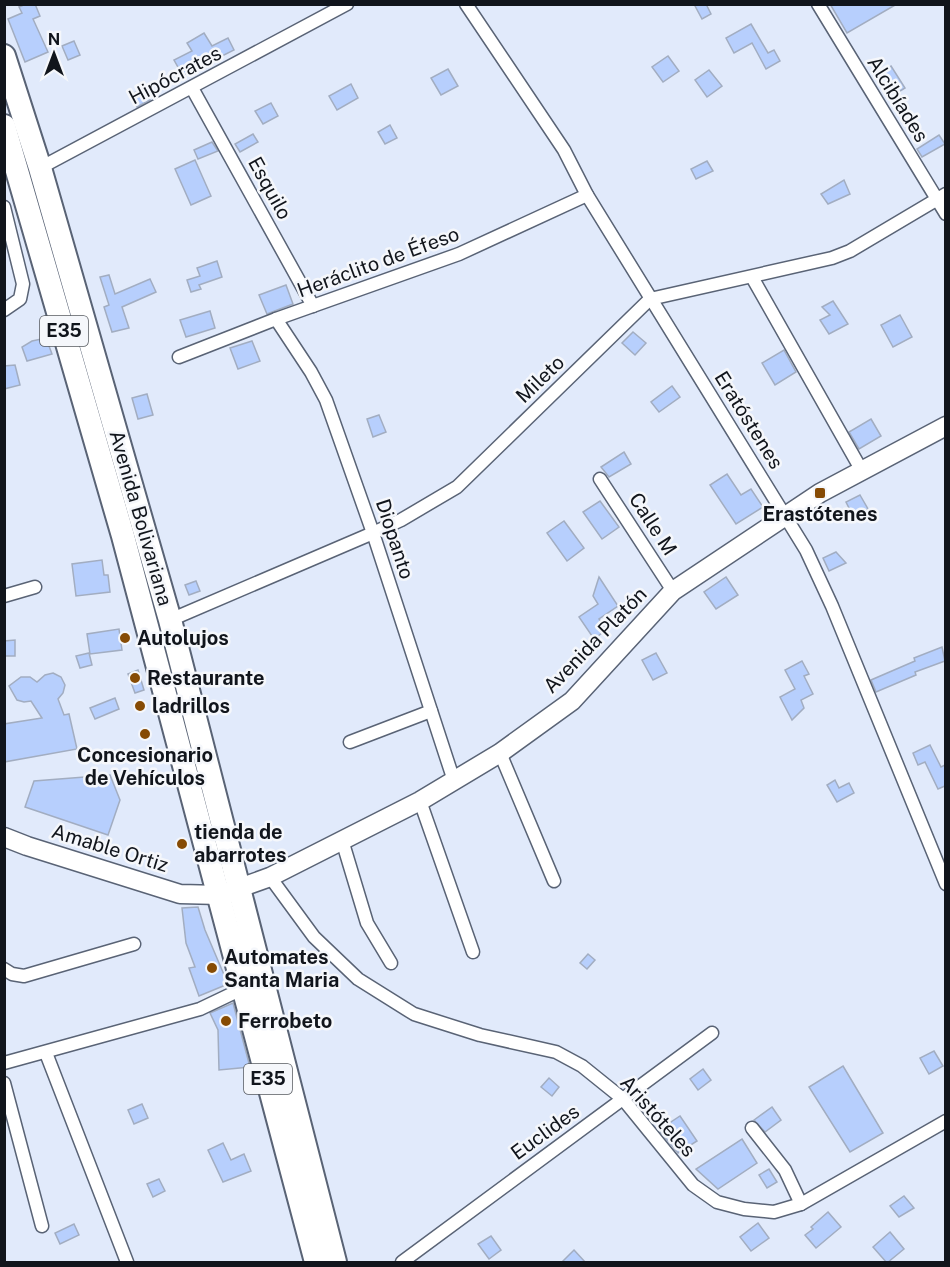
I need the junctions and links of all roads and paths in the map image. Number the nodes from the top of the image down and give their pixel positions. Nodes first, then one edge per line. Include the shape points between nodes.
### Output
1 (347, 4) edge
2 (466, 4) edge
3 (818, 4) edge
4 (4, 56) edge
5 (192, 88) junction
6 (7, 140) edge
7 (30, 173) junction
8 (587, 195) junction
9 (941, 196) edge
10 (4, 207) edge
11 (945, 214) edge
12 (752, 277) junction
13 (650, 299) junction
14 (313, 306) junction
15 (4, 310) edge
16 (276, 319) junction
17 (179, 357) dead end
18 (945, 426) edge
19 (862, 471) junction
20 (600, 478) dead end
21 (786, 516) junction
22 (373, 533) junction
23 (35, 587) dead end
24 (673, 591) junction
25 (4, 596) edge
26 (171, 620) junction
27 (431, 711) junction
28 (350, 742) dead end
29 (500, 753) junction
30 (454, 781) junction
31 (420, 801) junction
32 (5, 837) edge
33 (342, 840) junction
34 (270, 877) junction
35 (554, 881) dead end
36 (945, 884) edge
37 (229, 891) junction
38 (134, 944) dead end
39 (473, 952) dead end
40 (391, 963) dead end
41 (4, 969) edge
42 (244, 988) junction
43 (712, 1033) dead end
44 (46, 1053) junction
45 (4, 1063) edge
46 (4, 1083) edge
47 (623, 1099) junction
48 (945, 1121) edge
49 (752, 1128) dead end
50 (801, 1204) junction
51 (42, 1226) dead end
52 (127, 1263) edge
53 (316, 1263) edge
54 (335, 1263) edge
55 (402, 1263) edge

1 - 5 street, Hipócrates
2 - 8 street, Eratóstenes via 564,150
3 - 9 street, Alcibíades
4 - 7 highway, Avenida Bolivariana / E35
5 - 7 street, Hipócrates
5 - 14 street, Esquilo
6 - 7 highway, Avenida Bolivariana / E35
7 - 26 highway, Avenida Bolivariana / E35
7 - 37 highway, Avenida Bolivariana / E35 via 123,536
8 - 13 street, Eratóstenes
8 - 14 street, Heráclito de Éfeso via 459,254
9 - 11 street, Alcibíades
9 - 12 street via 850,251
10 - 15 street via 23,284 20,299
12 - 13 street
12 - 19 street
13 - 21 street, Eratóstenes
13 - 22 street, Mileto via 457,487
14 - 16 street, Heráclito de Éfeso
16 - 17 street, Heráclito de Éfeso
16 - 22 street, Diopanto via 326,400
18 - 19 street, Avenida Platón
19 - 21 street, Avenida Platón
20 - 24 street, Calle M
21 - 24 street, Avenida Platón
21 - 36 street, Eratóstenes via 832,606
22 - 26 street, Mileto
22 - 27 street, Diopanto
23 - 25 street
24 - 29 street, Avenida Platón via 572,701
26 - 37 highway, Avenida Bolivariana / E35
27 - 28 street
27 - 30 street, Diopanto
29 - 30 street, Avenida Platón
29 - 35 street
30 - 31 street, Avenida Platón
31 - 33 street, Avenida Platón
31 - 39 street
32 - 37 street, Amable Ortiz via 180,894
33 - 34 street, Avenida Platón
33 - 40 street via 367,923
34 - 37 street, Avenida Platón
34 - 47 street, Aristóteles via 314,937 358,979 414,1014 480,1035 556,1052 582,1066
37 - 42 highway, Avenida Bolivariana / E35
37 - 54 highway, Avenida Bolivariana / E35
38 - 41 street via 24,976
42 - 44 street via 200,1009
42 - 53 highway, Avenida Bolivariana / E35
43 - 47 street, Euclides
44 - 45 street
44 - 52 street
46 - 51 street
47 - 50 street, Aristóteles via 693,1185 717,1202 774,1212
47 - 55 street, Euclides
48 - 50 street, Aristóteles
49 - 50 street via 785,1170

